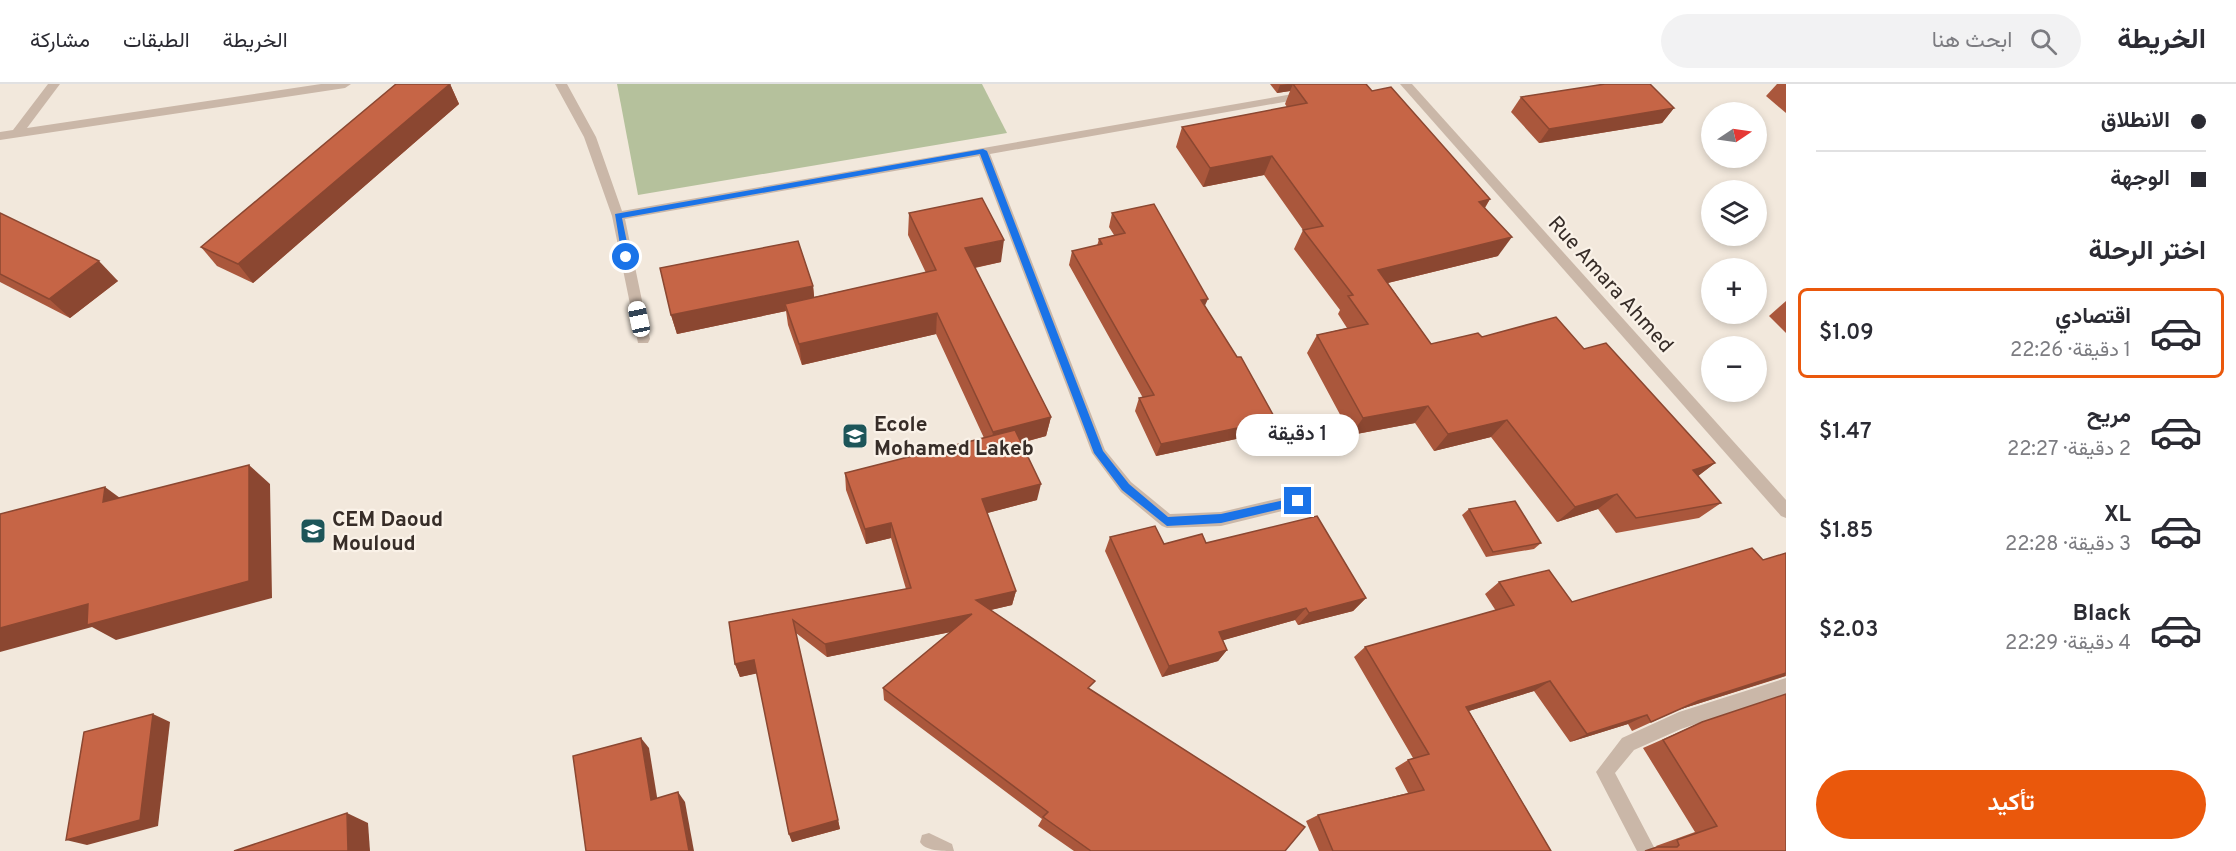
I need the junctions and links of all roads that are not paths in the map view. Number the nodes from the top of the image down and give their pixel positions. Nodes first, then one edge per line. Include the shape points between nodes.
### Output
1 (54, 84) edge
2 (345, 84) edge
3 (561, 84) edge
4 (1406, 84) edge
5 (1317, 92) edge
6 (16, 134) junction
7 (0, 136) edge
8 (983, 151) junction
9 (618, 216) junction
10 (643, 339) dead end
11 (1298, 501) dead end
12 (1786, 511) edge
13 (1786, 686) edge
14 (1647, 851) edge

1 - 6 street
2 - 6 street
3 - 9 street via 590,136
4 - 12 street, Rue Amara Ahmed
5 - 8 street
6 - 7 street
8 - 9 street
8 - 11 street via 1099,453 1126,487 1167,521 1221,519
9 - 10 street
13 - 14 street via 1679,721 1628,744 1605,772

